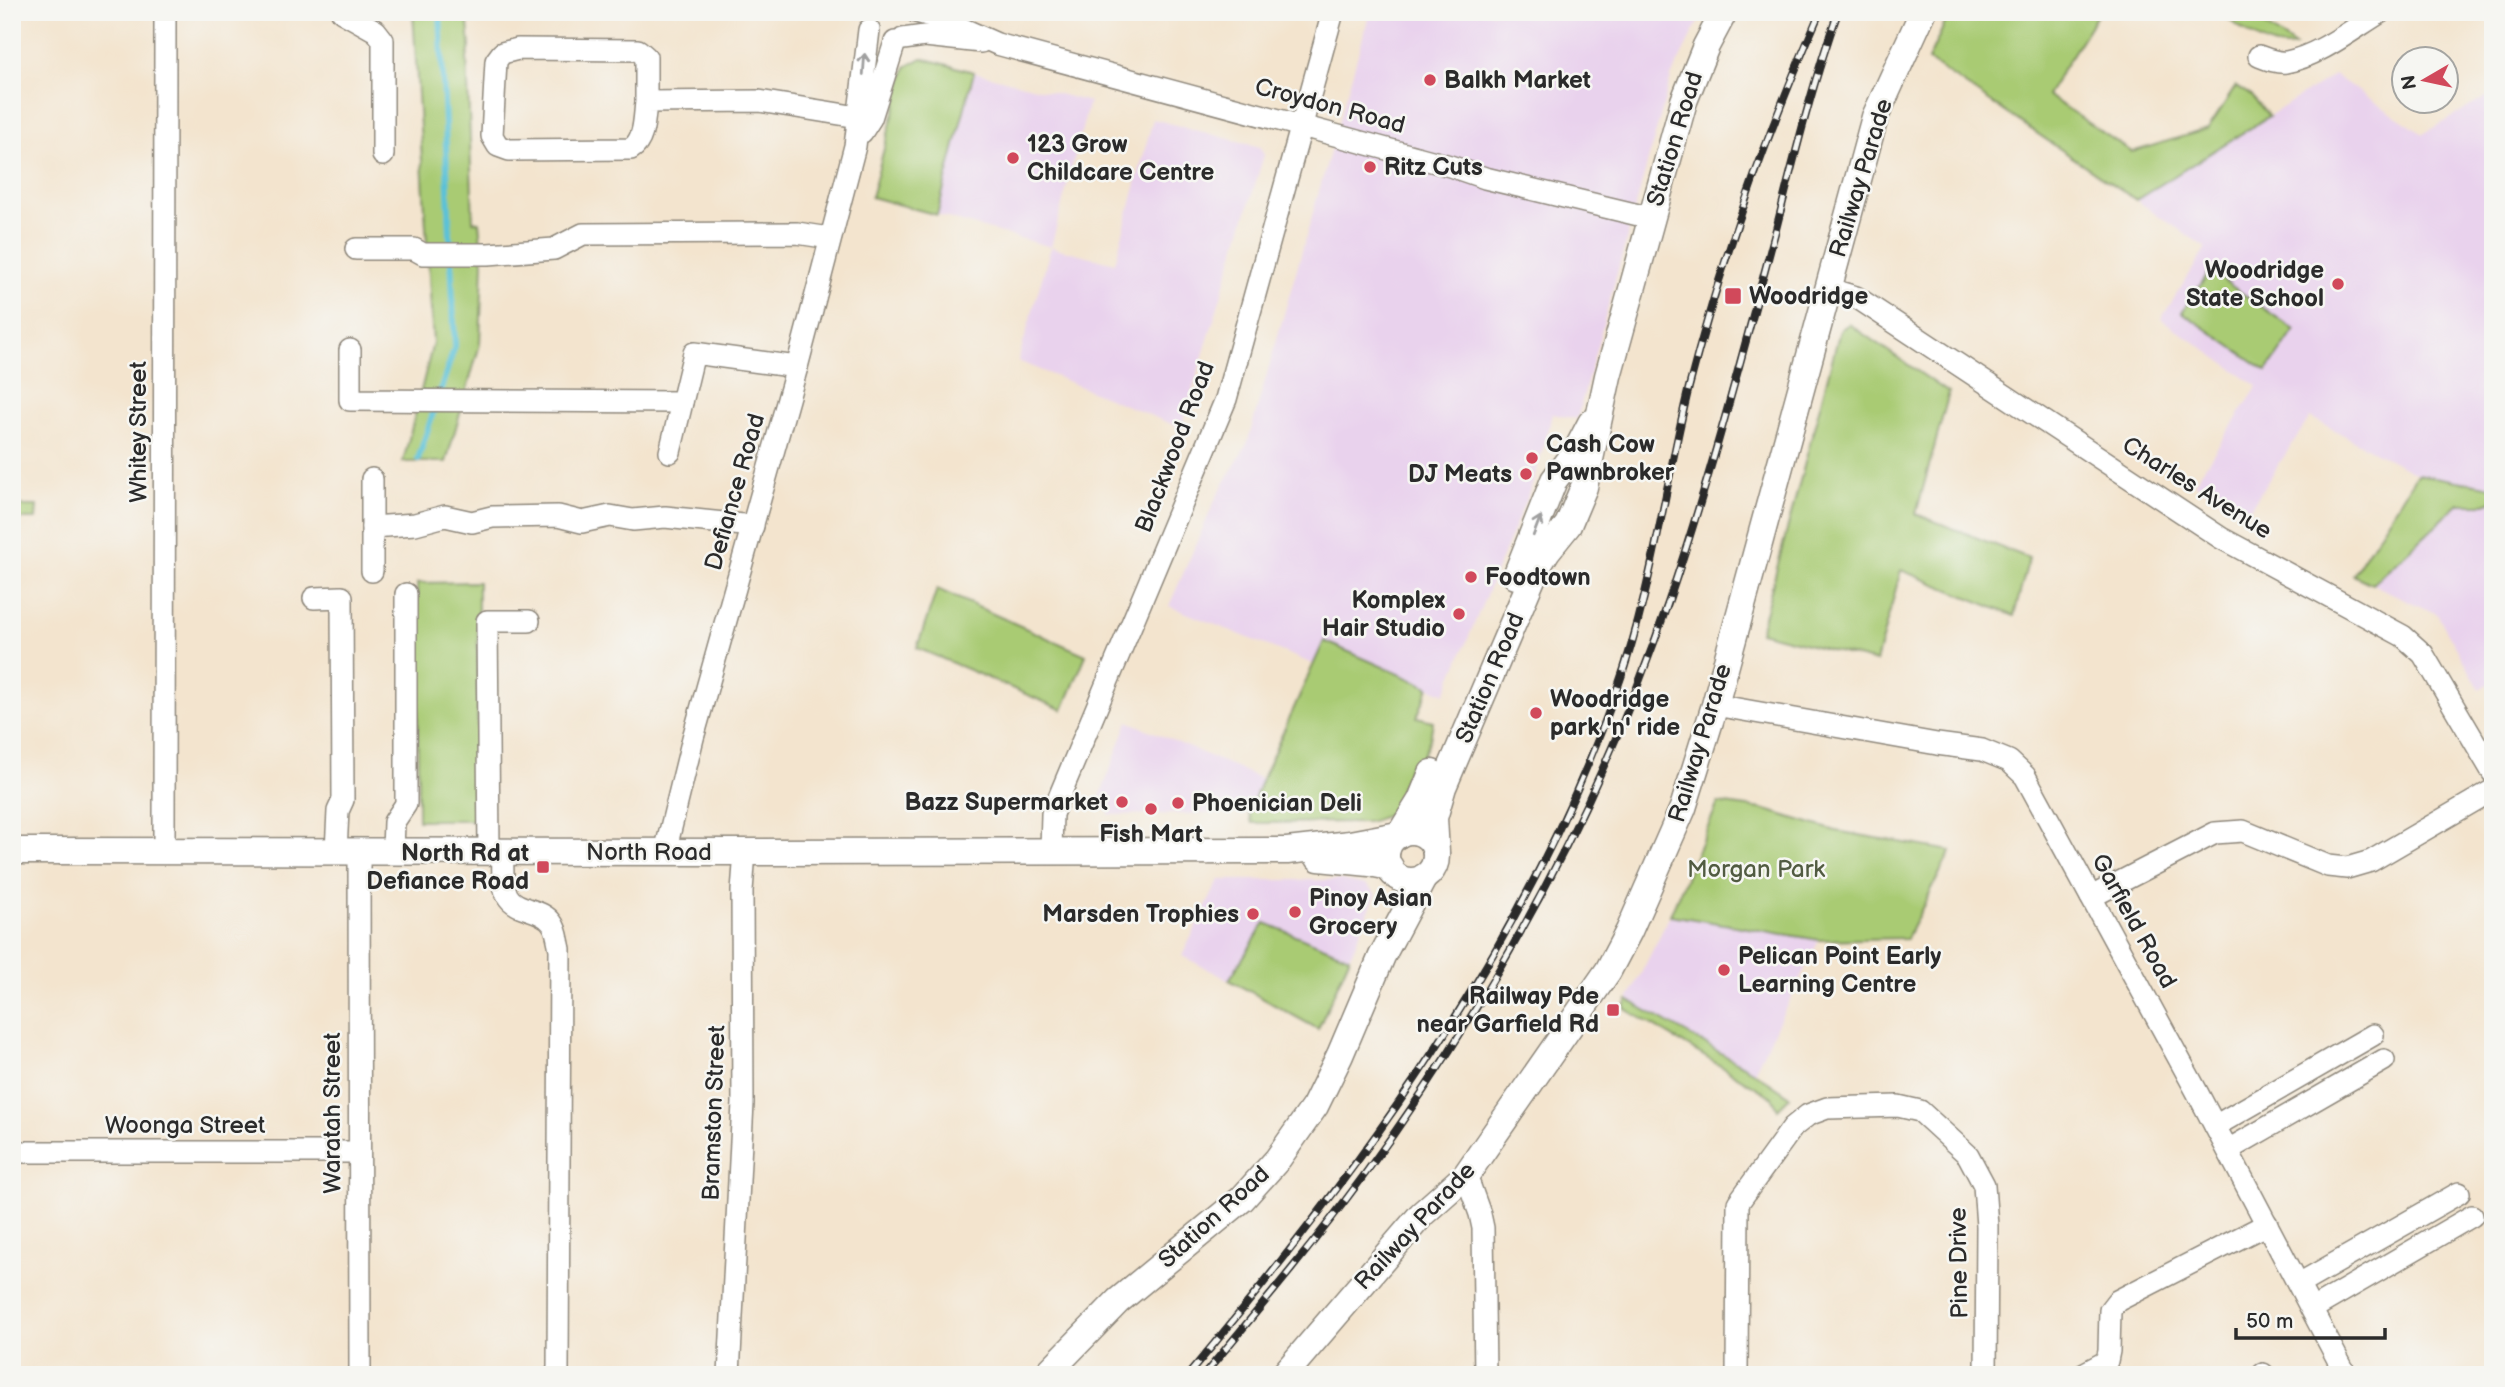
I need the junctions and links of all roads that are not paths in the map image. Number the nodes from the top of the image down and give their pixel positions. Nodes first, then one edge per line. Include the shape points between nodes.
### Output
1 (165, 12) edge
2 (342, 12) edge
3 (908, 12) edge
4 (916, 12) edge
5 (1333, 12) edge
6 (1724, 12) edge
7 (1923, 12) edge
8 (2380, 12) edge
9 (942, 16) edge
10 (868, 19) edge
11 (899, 40) junction
12 (997, 44) junction
13 (2259, 56) dead end
14 (646, 102) junction
15 (858, 117) junction
16 (1300, 125) junction
17 (855, 146) junction
18 (383, 155) dead end
19 (1651, 218) junction
20 (831, 238) junction
21 (356, 249) dead end
22 (1829, 289) junction
23 (350, 350) dead end
24 (797, 367) junction
25 (1604, 392) junction
26 (682, 402) junction
27 (670, 452) dead end
28 (372, 479) dead end
29 (1554, 480) junction
30 (1584, 487) junction
31 (752, 526) junction
32 (372, 527) junction
33 (372, 571) dead end
34 (406, 594) dead end
35 (314, 598) dead end
36 (529, 621) dead end
37 (1715, 705) junction
38 (2492, 769) edge
39 (2493, 790) edge
40 (1399, 834) junction
41 (1051, 850) junction
42 (12, 851) edge
43 (164, 851) junction
44 (348, 851) junction
45 (393, 851) junction
46 (496, 851) junction
47 (1287, 851) junction
48 (665, 852) junction
49 (745, 852) junction
50 (1436, 853) junction
51 (1390, 869) junction
52 (1424, 877) junction
53 (2091, 897) junction
54 (1382, 956) junction
55 (2373, 1035) dead end
56 (2384, 1060) dead end
57 (2215, 1126) junction
58 (2228, 1150) junction
59 (12, 1152) edge
60 (358, 1152) junction
61 (1466, 1175) junction
62 (2459, 1193) dead end
63 (2472, 1216) dead end
64 (2267, 1224) junction
65 (2299, 1284) junction
66 (2312, 1309) junction
67 (360, 1375) edge
68 (555, 1375) edge
69 (729, 1375) edge
70 (1046, 1375) edge
71 (1284, 1375) edge
72 (1485, 1375) edge
73 (1737, 1375) edge
74 (1986, 1375) edge
75 (2081, 1375) edge
76 (2346, 1375) edge

1 - 43 street, Whitey Street
2 - 18 street via 383,40
3 - 11 street, Defiance Road via 910,26
4 - 9 street, Croydon Road
5 - 16 street, Blackwood Road
6 - 19 street, Station Road via 1691,81
7 - 22 street, Railway Parade via 1875,117
8 - 13 street via 2308,55 2283,62
9 - 12 street, Croydon Road
10 - 11 street via 880,41
15 -> 10 street, Defiance Road
11 - 12 street, Croydon Road via 925,36
11 - 17 street, Defiance Road
12 - 16 street, Croydon Road
14 - 14 street via 646,57 638,50 518,49 502,53 496,61 492,136 498,146 509,150 631,149 641,138
14 - 15 street via 759,101
15 - 17 street, Defiance Road
16 - 19 street, Croydon Road via 1482,177
16 - 41 street, Blackwood Road via 1226,399 1052,814
17 - 20 street, Defiance Road
19 - 25 street, Station Road
20 - 21 street via 797,233 583,234 554,248 488,254
20 - 24 street, Defiance Road
22 - 37 street, Railway Parade
22 - 38 street, Charles Avenue via 1856,297 2221,538 2403,636 2423,654
23 - 26 street via 350,400
24 - 26 street via 694,353
24 - 31 street, Defiance Road
25 - 29 street, Station Road via 1585,436
25 - 30 street, Station Road
26 - 27 street
28 - 32 street
29 - 30 street via 1570,478
40 -> 29 street, Station Road via 1421,800
30 - 50 street, Station Road via 1568,525 1537,567 1443,787 1434,818
31 - 32 street via 665,517 634,520 610,516 582,522 558,516 492,517 472,522 445,516
31 - 48 street, Defiance Road
32 - 33 street
34 - 45 street via 406,804 394,822
35 - 44 street, Waratah Street via 342,597 343,800 338,811
36 - 46 street via 488,621
37 - 53 street, Garfield Road via 1982,750 2009,761 2025,776
37 - 61 street, Railway Parade via 1683,807 1619,953
39 - 53 street via 2371,861 2347,868 2328,866 2243,831 2215,833
40 - 47 street, North Road
40 - 50 street via 1425,835
40 - 51 street via 1387,850
41 - 47 street, North Road
41 - 49 street, North Road
42 - 43 street, North Road
43 - 44 street, North Road
44 - 45 street, North Road
44 - 60 street, Waratah Street
45 - 46 street, North Road
46 - 48 street, North Road
46 - 68 street via 508,895 515,905 544,914 554,925 560,949
47 - 51 street, North Road
48 - 49 street, North Road
49 - 69 street, Bramston Street via 743,1102
50 - 52 street via 1434,865
51 - 52 street via 1406,880
51 - 54 street, Station Road via 1392,897
52 - 54 street, Station Road
53 - 57 street, Garfield Road
54 - 70 street, Station Road via 1315,1106 1277,1160 1242,1199 1118,1301
55 - 57 street
56 - 58 street
57 - 58 street, Garfield Road
58 - 64 street, Garfield Road
59 - 60 street, Woonga Street
60 - 67 street, Waratah Street
61 - 71 street, Railway Parade via 1422,1214
61 - 72 street via 1483,1228
62 - 65 street
63 - 66 street
64 - 65 street, Garfield Road
64 - 75 street via 2117,1301 2110,1310 2107,1362
65 - 66 street, Garfield Road
66 - 76 street, Garfield Road
73 - 74 street, Pine Drive via 1738,1203 1793,1127 1808,1115 1827,1108 1898,1106 1920,1111 1968,1155 1984,1185

